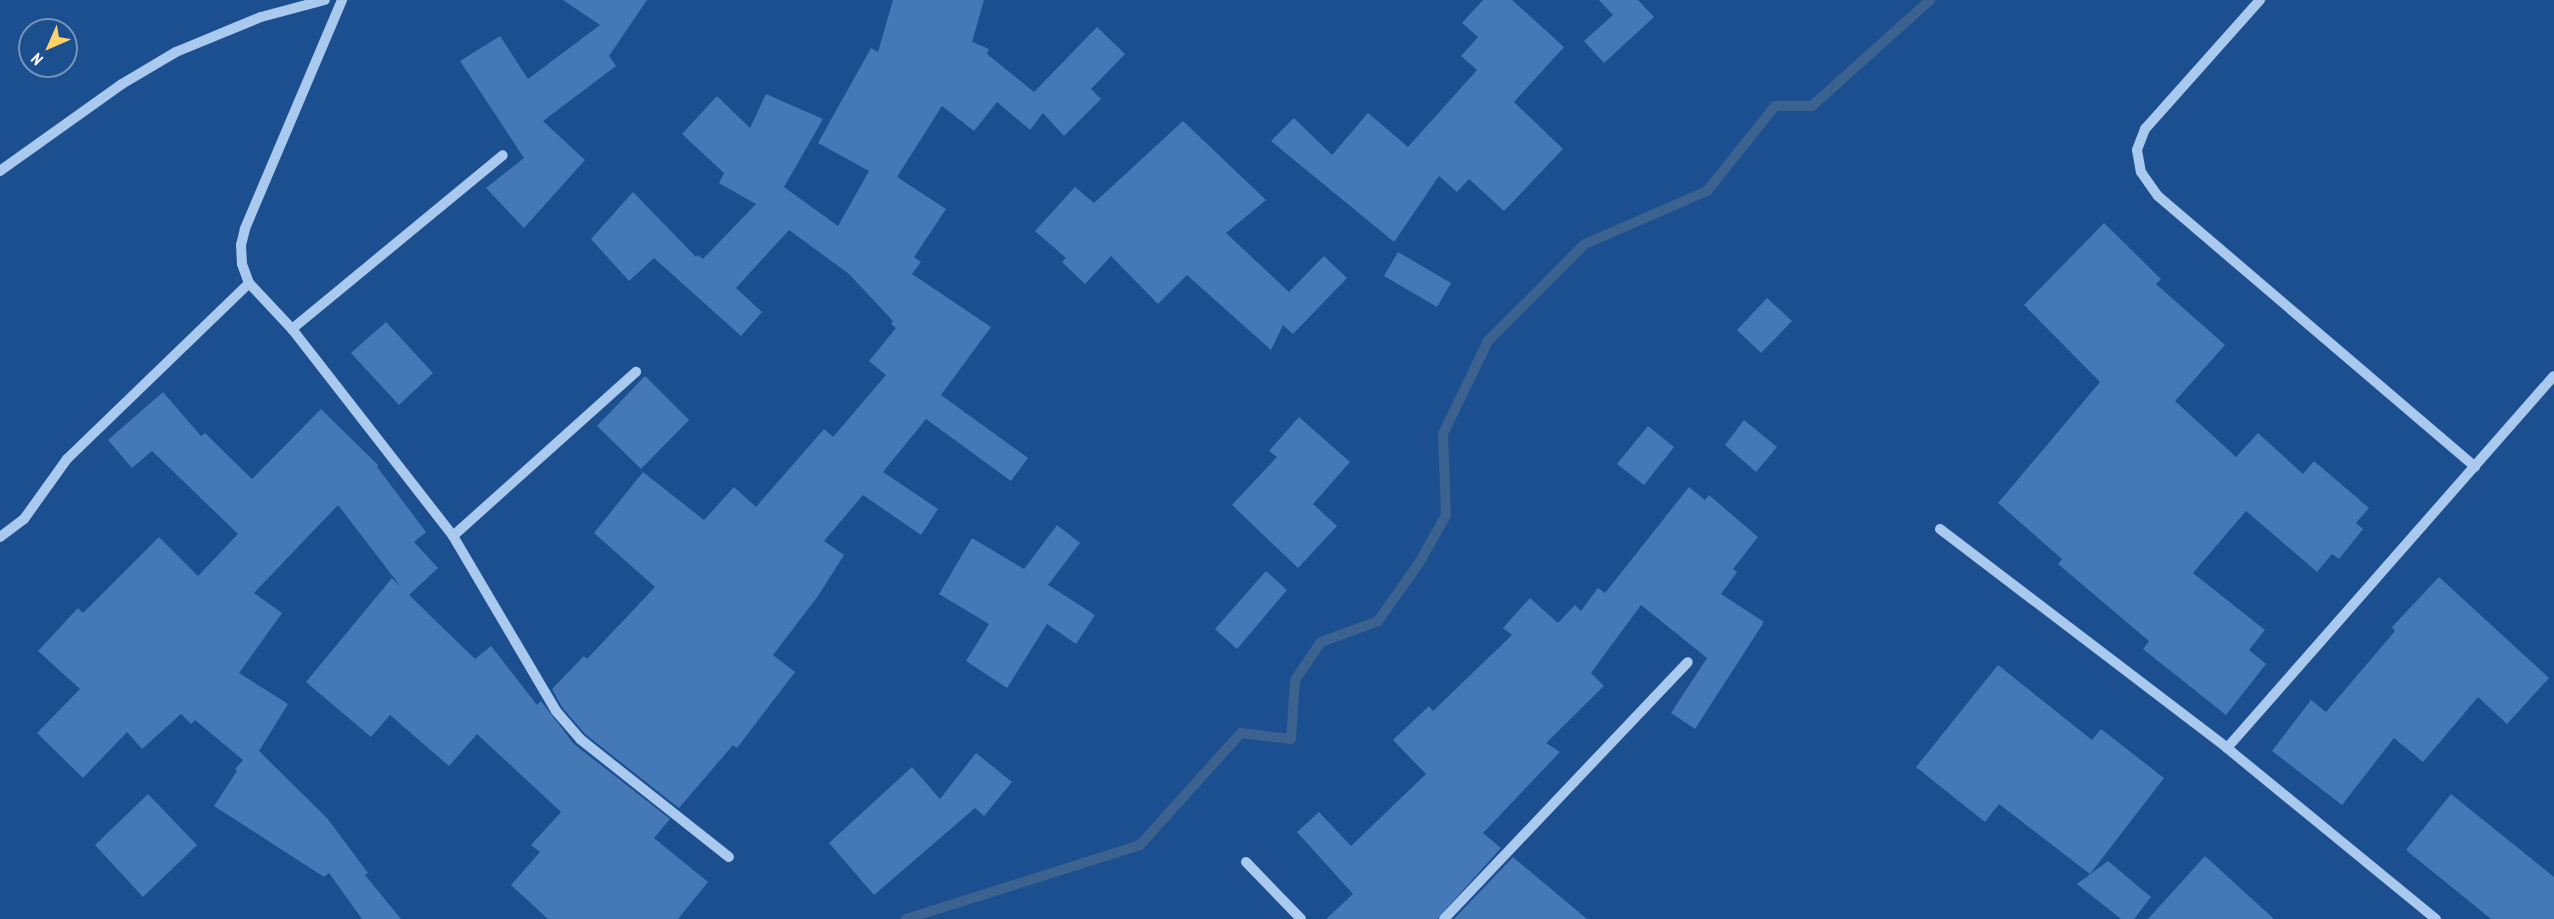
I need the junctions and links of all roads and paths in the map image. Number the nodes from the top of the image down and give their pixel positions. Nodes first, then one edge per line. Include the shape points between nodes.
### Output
1 (325, 0) edge
2 (342, 0) edge
3 (2260, 0) edge
4 (503, 155) dead end
5 (0, 171) edge
6 (249, 283) junction
7 (292, 329) junction
8 (636, 372) dead end
9 (2554, 376) edge
10 (2475, 467) junction
11 (1940, 529) dead end
12 (453, 536) junction
13 (0, 537) edge
14 (1688, 662) dead end
15 (2227, 748) junction
16 (729, 857) dead end
17 (1246, 862) dead end
18 (1301, 919) edge
19 (1444, 919) edge
20 (2436, 919) edge

1 - 5 street via 261,17 176,52 122,84
2 - 6 street via 245,229 242,254
3 - 10 street via 2145,129 2137,150 2141,172 2158,196
4 - 7 street
6 - 7 street
6 - 13 street via 67,459 24,519
7 - 12 street
8 - 12 street
9 - 10 street
10 - 15 street
11 - 15 street
12 - 16 street via 556,711 580,739
14 - 19 street
15 - 20 street
17 - 18 street

